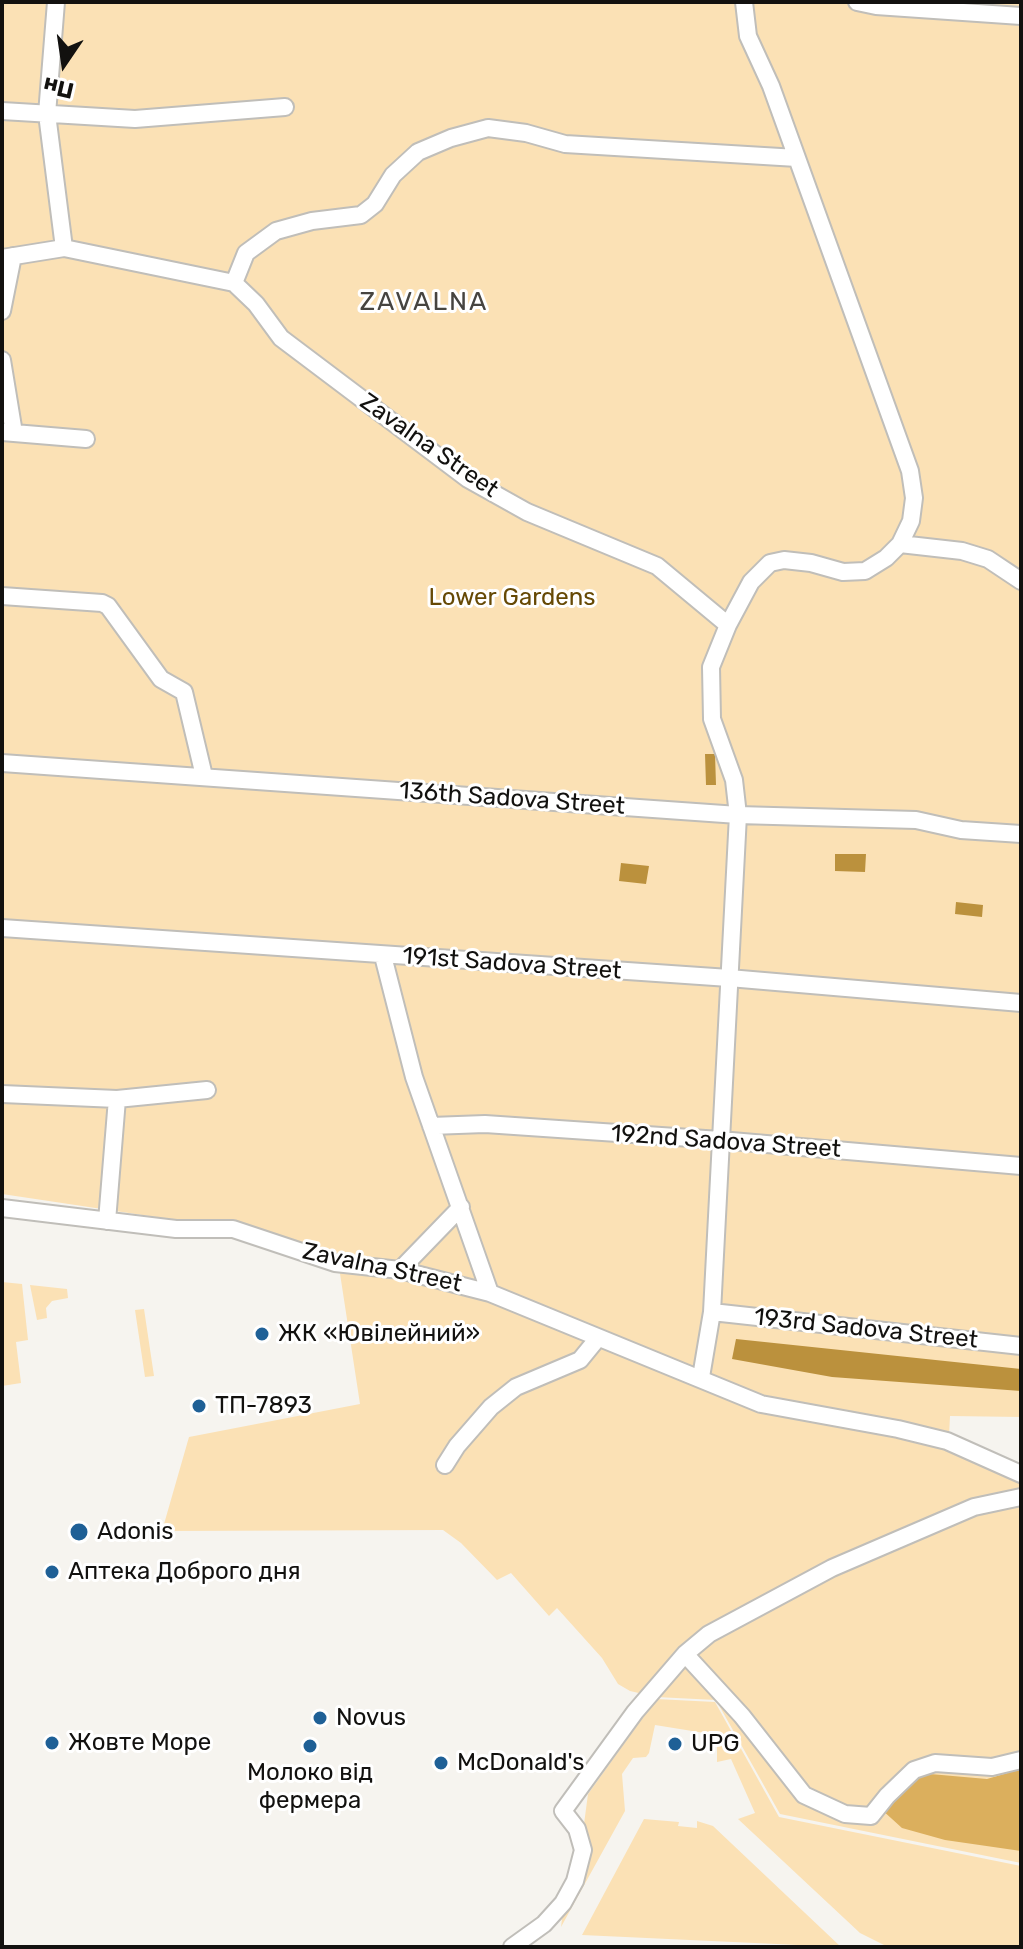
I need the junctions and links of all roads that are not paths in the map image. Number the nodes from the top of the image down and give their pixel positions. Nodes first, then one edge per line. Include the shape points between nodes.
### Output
1 (56, 2) edge
2 (744, 2) edge
3 (857, 2) edge
4 (1021, 16) edge
5 (285, 107) dead end
6 (2, 111) edge
7 (47, 114) junction
8 (797, 158) junction
9 (64, 248) junction
10 (7, 257) edge
11 (234, 283) junction
12 (2, 311) edge
13 (2, 360) edge
14 (8, 433) edge
15 (86, 439) dead end
16 (900, 544) junction
17 (1021, 581) edge
18 (2, 596) edge
19 (728, 625) junction
20 (2, 763) edge
21 (204, 776) junction
22 (738, 815) junction
23 (1021, 834) edge
24 (2, 928) edge
25 (383, 956) junction
26 (729, 978) junction
27 (1021, 1003) edge
28 (207, 1090) dead end
29 (2, 1094) edge
30 (117, 1099) junction
31 (431, 1126) junction
32 (720, 1140) junction
33 (1021, 1166) edge
34 (461, 1207) junction
35 (2, 1208) edge
36 (107, 1221) junction
37 (400, 1270) junction
38 (490, 1293) junction
39 (712, 1312) junction
40 (598, 1338) junction
41 (1021, 1346) edge
42 (701, 1377) junction
43 (445, 1465) dead end
44 (1021, 1474) edge
45 (1021, 1497) edge
46 (685, 1654) junction
47 (1021, 1760) edge
48 (512, 1947) edge

1 - 7 street
2 - 8 street via 748,36
3 - 4 street
5 - 7 street via 135,119
6 - 7 street
7 - 9 street
8 - 11 street via 565,144 488,128 418,152 361,215 276,231 246,253
8 - 16 street via 910,471 911,521
9 - 10 street
9 - 11 street
10 - 12 street
11 - 19 street, Zavalna Street via 281,338 468,479 527,512 657,566
13 - 14 street
14 - 15 street
16 - 17 street via 975,555
16 - 19 street via 865,571 784,560 770,563 751,582
18 - 21 street via 108,606 161,679 184,692
19 - 22 street via 711,667 712,719 734,780
20 - 21 street, 136th Sadova Street
21 - 22 street, 136th Sadova Street
22 - 23 street, 136th Sadova Street via 916,820
22 - 26 street
24 - 25 street, 191st Sadova Street
25 - 26 street, 191st Sadova Street
25 - 31 street
26 - 27 street, 191st Sadova Street
26 - 32 street
28 - 30 street
29 - 30 street
30 - 36 street
31 - 32 street, 192nd Sadova Street via 485,1124
31 - 34 street
32 - 33 street, 192nd Sadova Street
32 - 39 street
34 - 37 street
34 - 38 street
35 - 36 street, Zavalna Street
36 - 37 street, Zavalna Street via 233,1229 335,1263
37 - 38 street, Zavalna Street
38 - 40 street, Zavalna Street
39 - 41 street, 193rd Sadova Street
39 - 42 street
40 - 42 street, Zavalna Street
40 - 43 street via 580,1360 516,1387 491,1407
42 - 44 street, Zavalna Street via 768,1406 947,1441
45 - 46 street via 974,1507 832,1568 709,1634
46 - 47 street via 804,1795 845,1814 871,1816 914,1770 935,1763 992,1767
46 - 48 street via 563,1811 577,1829 583,1850 575,1881 544,1924

